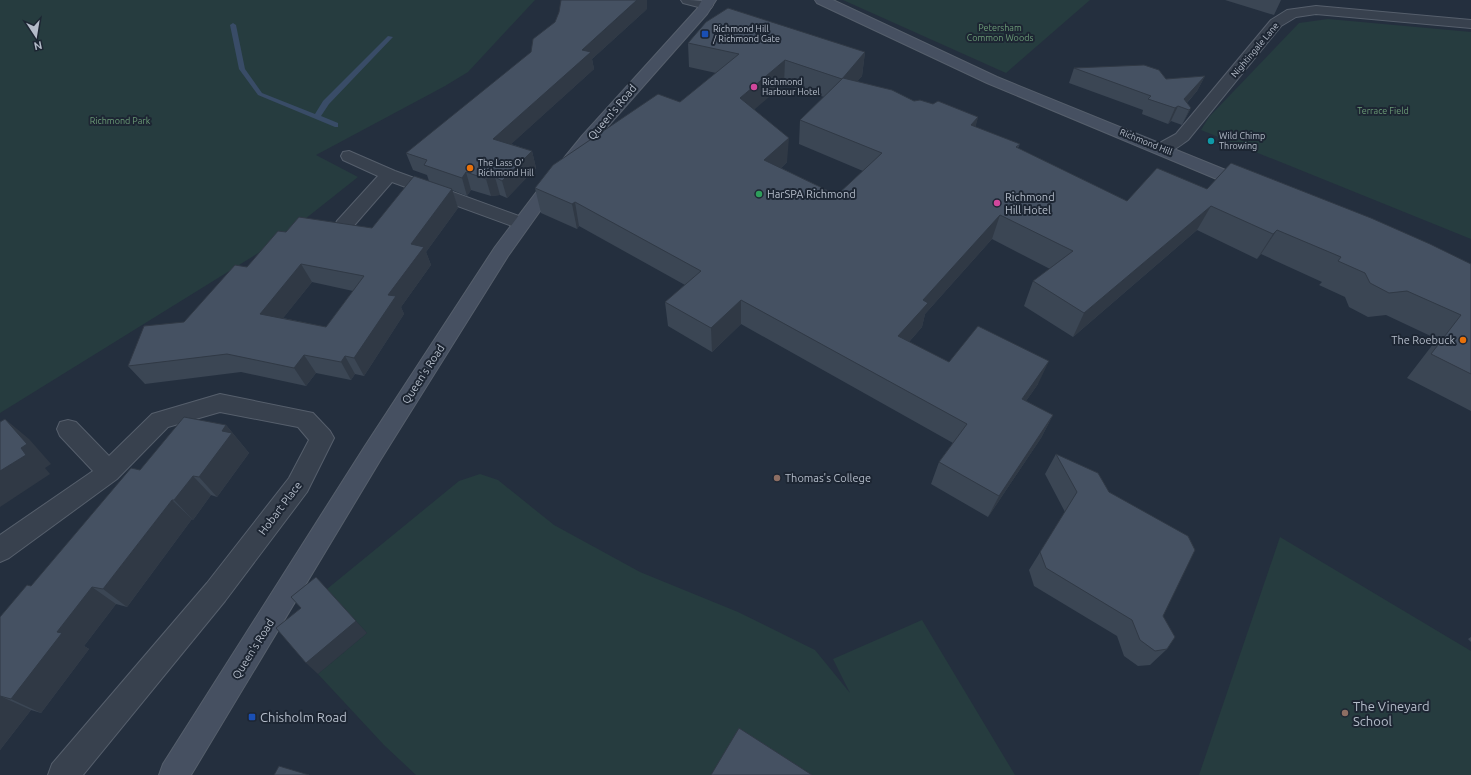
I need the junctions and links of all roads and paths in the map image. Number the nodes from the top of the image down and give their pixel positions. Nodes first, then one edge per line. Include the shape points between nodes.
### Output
1 (705, 1) edge
2 (823, 1) edge
3 (1471, 24) edge
4 (1162, 149) junction
5 (349, 156) dead end
6 (389, 175) junction
7 (1261, 191) edge
8 (521, 223) junction
9 (344, 225) edge
10 (68, 430) dead end
11 (109, 472) junction
12 (0, 550) edge
13 (63, 775) edge
14 (174, 775) edge

1 - 8 main road, Queen's Road
2 - 4 main road, Richmond Hill via 992,80
3 - 4 street, Nightingale Lane via 1324,11 1292,13 1276,23 1182,137
4 - 7 main road, Richmond Hill
5 - 6 street
6 - 8 street
6 - 9 street
8 - 14 main road, Queen's Road via 381,437
10 - 11 street
11 - 12 street, Hobart Place
11 - 13 street, Hobart Place via 160,420 220,403 305,419 322,438 294,492 216,592

